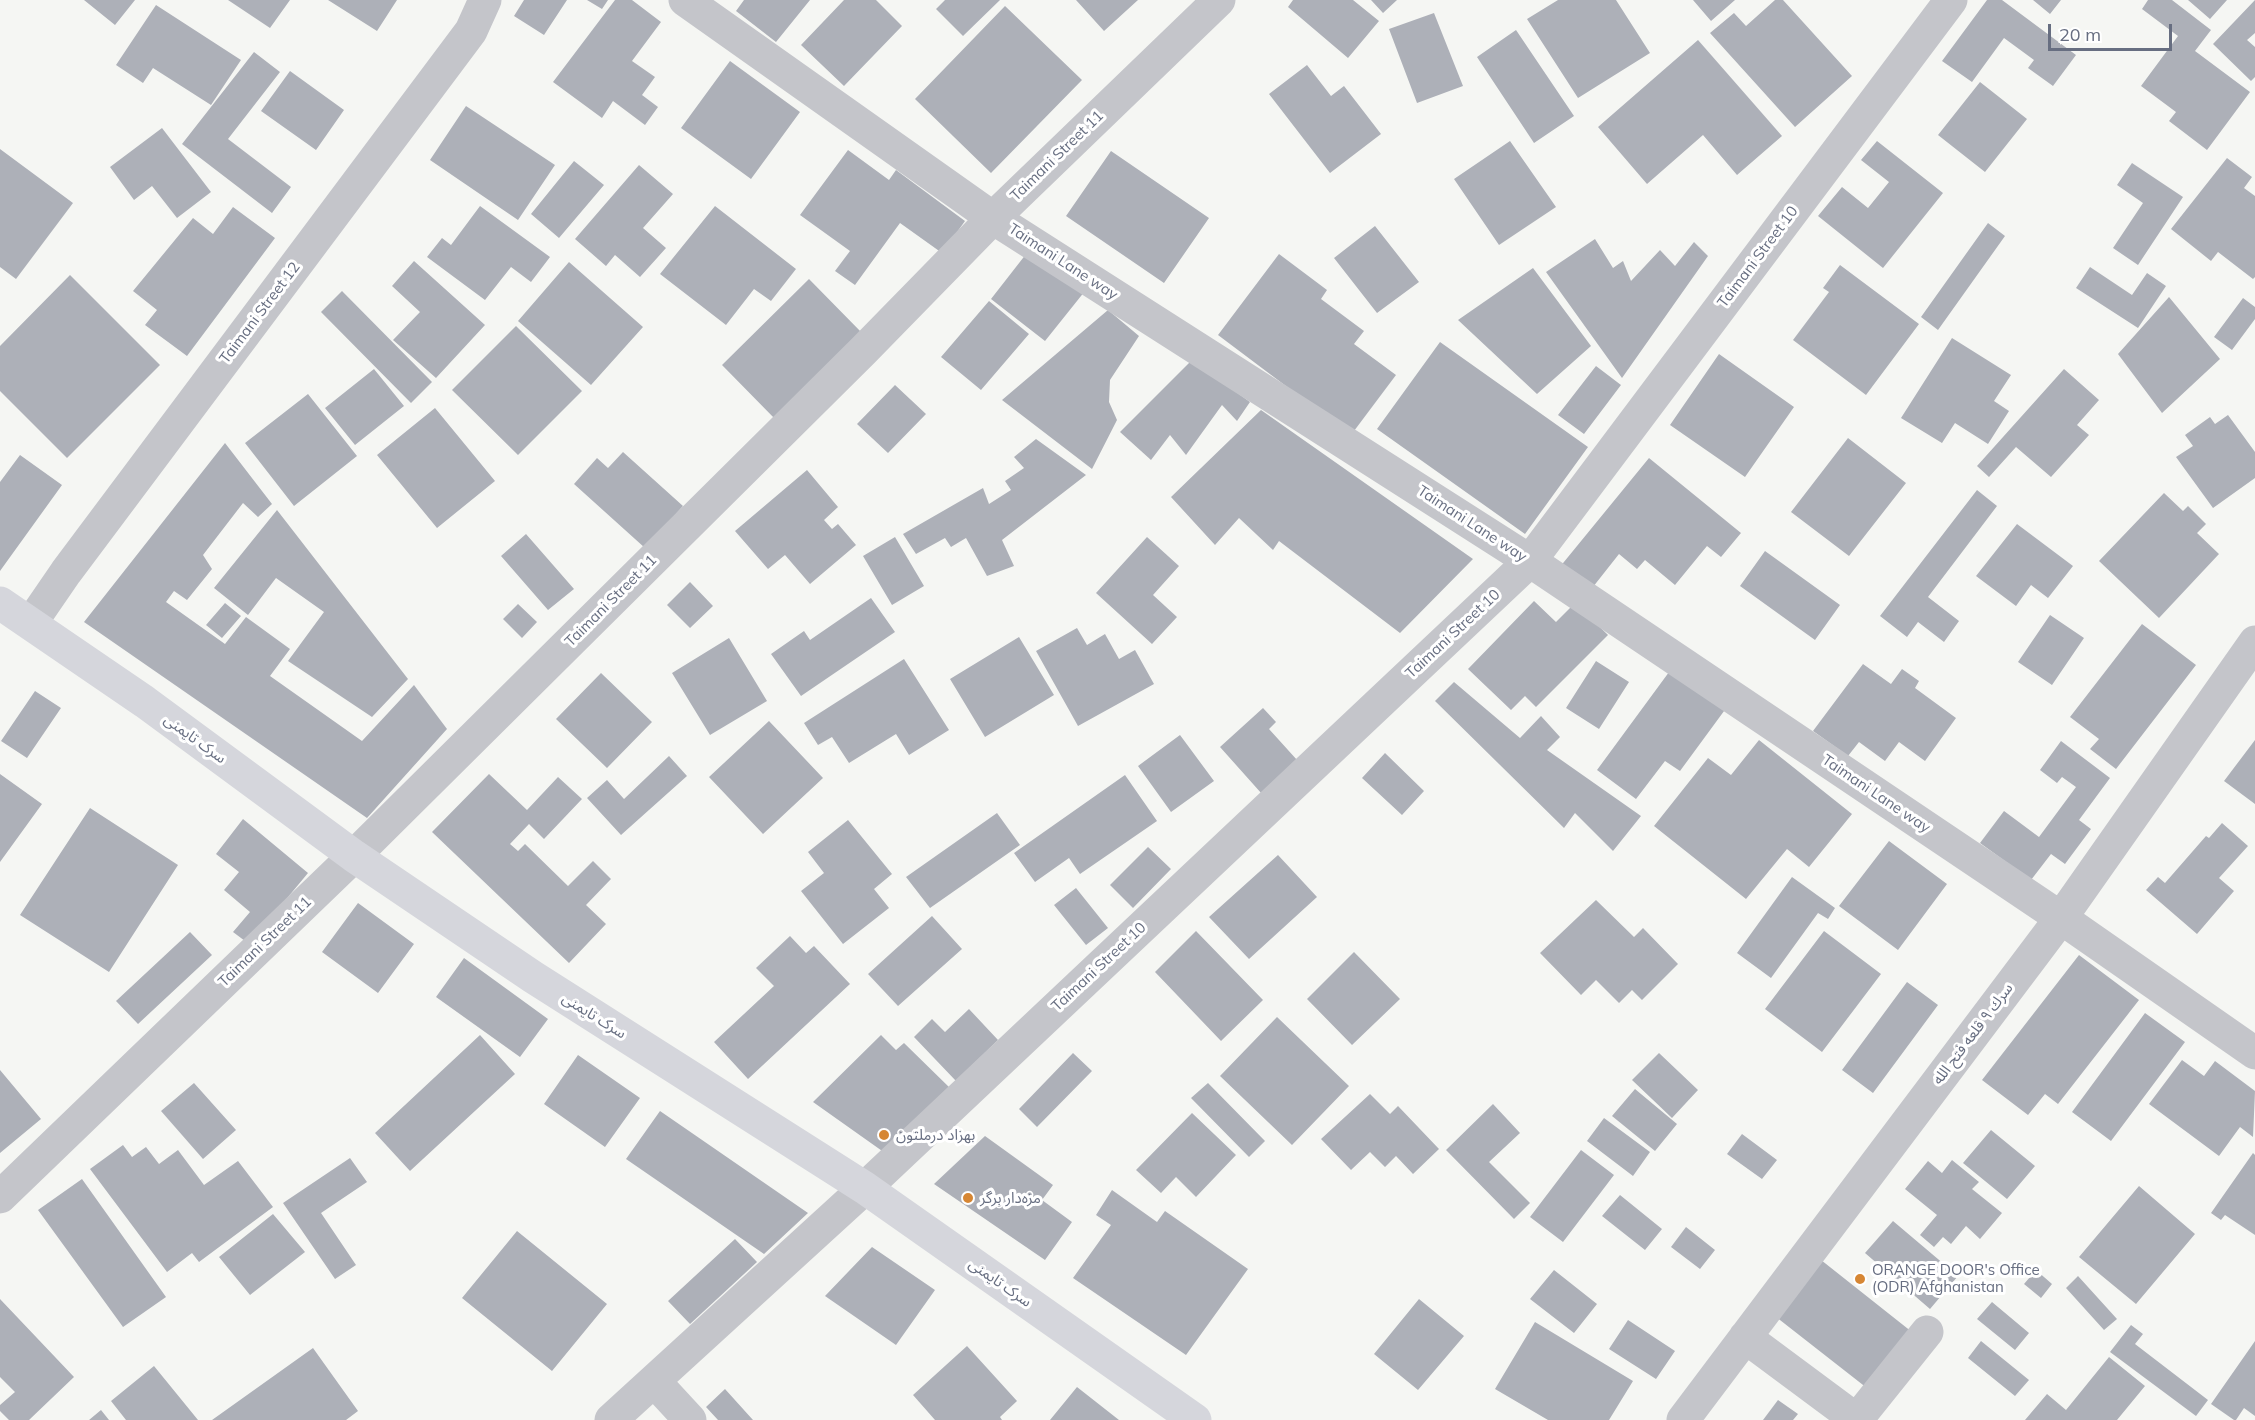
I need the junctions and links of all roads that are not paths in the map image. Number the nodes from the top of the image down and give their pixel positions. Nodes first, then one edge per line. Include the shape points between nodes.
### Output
1 (485, 0) edge
2 (686, 0) edge
3 (1219, 0) edge
4 (1951, 0) edge
5 (993, 218) junction
6 (1530, 561) junction
7 (0, 603) edge
8 (31, 623) junction
9 (2255, 642) edge
10 (354, 856) junction
11 (2061, 918) junction
12 (2255, 1053) edge
13 (865, 1188) junction
14 (0, 1197) edge
15 (1927, 1332) dead end
16 (1745, 1337) junction
17 (654, 1381) junction
18 (611, 1420) edge
19 (690, 1420) edge
20 (1195, 1420) edge
21 (1683, 1420) edge

1 - 8 street, Taimani Street 12 via 471,31
2 - 5 street, Taimani Lane way
3 - 5 street, Taimani Street 11
4 - 6 street, Taimani Street 10
5 - 6 street, Taimani Lane way
5 - 10 street, Taimani Street 11
6 - 11 street, Taimani Lane way
6 - 13 street, Taimani Street 10
7 - 8 main road, سرک تایمنی
8 - 10 main road, سرک تایمنی
9 - 11 street, سرك ٩ قلعه فتح الله
10 - 13 main road, سرک تایمنی via 532,978
10 - 14 street, Taimani Street 11
11 - 12 street, Taimani Lane way
11 - 16 street, سرك ٩ قلعه فتح الله
13 - 17 street, Taimani Street 10
13 - 20 main road, سرک تایمنی
15 - 16 street via 1862,1413 1853,1414
16 - 21 street, سرك ٩ قلعه فتح الله
17 - 18 street, Taimani Street 10
17 - 19 street

